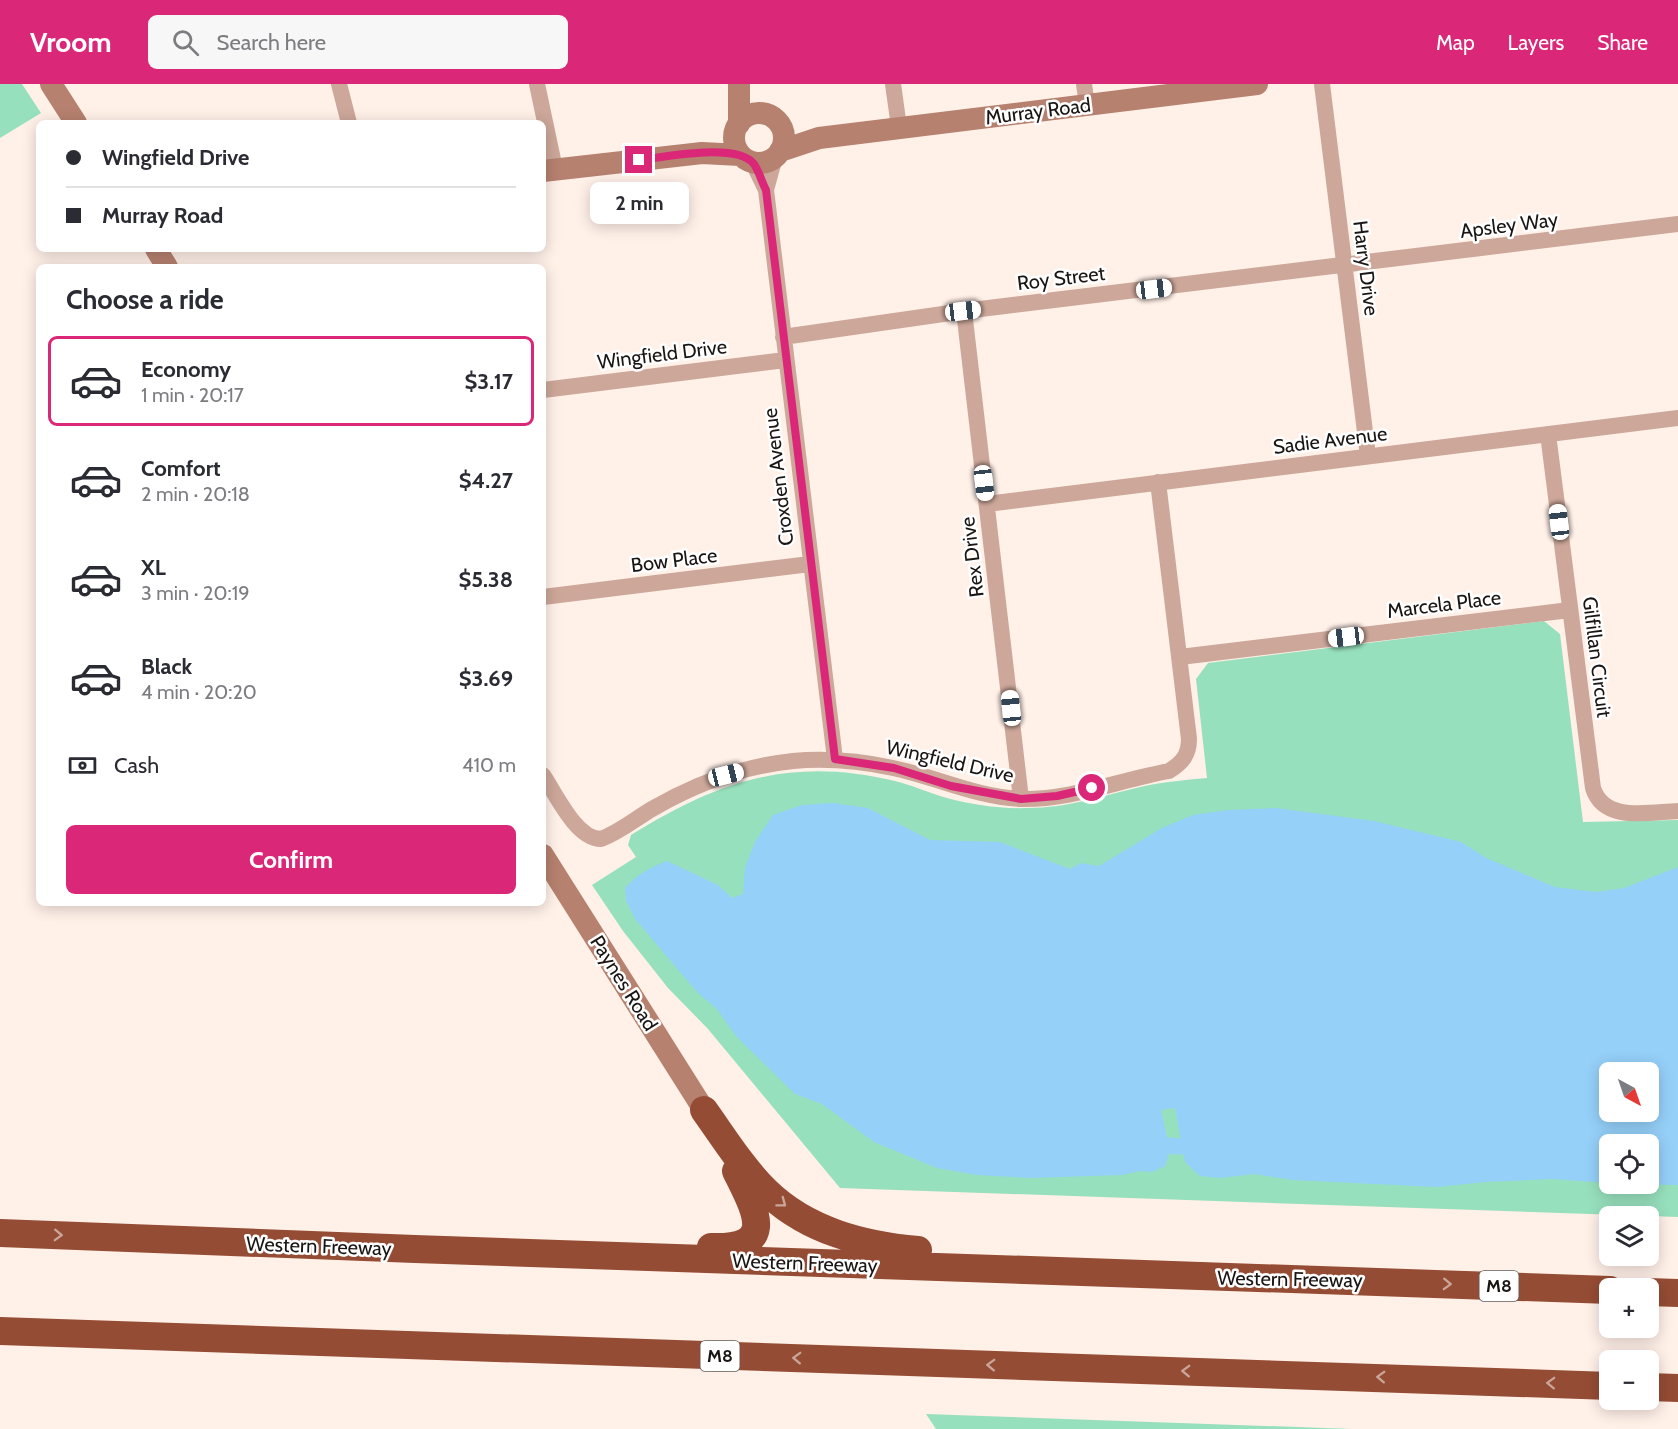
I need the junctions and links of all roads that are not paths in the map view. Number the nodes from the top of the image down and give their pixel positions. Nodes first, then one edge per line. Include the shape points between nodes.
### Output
1 (51, 84) edge
2 (339, 84) edge
3 (537, 84) edge
4 (739, 84) edge
5 (746, 84) edge
6 (893, 84) edge
7 (1254, 84) edge
8 (1322, 84) edge
9 (1086, 94) edge
10 (74, 120) edge
11 (348, 120) edge
12 (542, 120) edge
13 (774, 120) junction
14 (899, 128) junction
15 (737, 129) junction
16 (819, 138) junction
17 (546, 148) edge
18 (702, 153) junction
19 (778, 154) junction
20 (747, 159) junction
21 (549, 170) edge
22 (766, 190) junction
23 (1678, 225) edge
24 (1344, 266) junction
25 (963, 311) junction
26 (783, 337) junction
27 (785, 360) junction
28 (546, 390) edge
29 (1678, 418) edge
30 (1548, 434) junction
31 (1368, 456) junction
32 (1158, 482) junction
33 (987, 504) junction
34 (810, 564) junction
35 (546, 597) edge
36 (1570, 610) junction
37 (1180, 657) junction
38 (835, 759) junction
39 (546, 780) edge
40 (1021, 799) junction
41 (1678, 811) edge
42 (546, 860) edge
43 (704, 1110) junction
44 (0, 1233) edge
45 (415, 1250) junction
46 (1207, 1277) junction
47 (1599, 1290) edge
48 (1659, 1292) edge
49 (1678, 1293) edge
50 (0, 1331) edge
51 (1599, 1386) edge
52 (1659, 1387) edge
53 (1678, 1388) edge

1 - 10 street
2 - 11 street
3 - 12 street
4 - 15 street
5 - 13 street
6 - 14 street
7 - 9 street, Murray Road
8 - 24 street, Harry Drive
9 - 14 street, Murray Road
13 - 15 street via 756,114
13 - 16 street, Murray Road
13 - 19 street via 784,136
14 - 16 street, Murray Road
15 - 18 street
15 - 20 street via 734,141
16 - 19 street, Murray Road
17 - 21 street
18 - 20 street
18 - 21 street
19 - 20 street via 761,163
19 - 22 street, Croxden Avenue
20 - 22 street, Croxden Avenue
22 - 26 street, Croxden Avenue
23 - 24 street, Apsley Way
24 - 25 street, Roy Street
24 - 31 street, Harry Drive
25 - 26 street, Roy Street
25 - 33 street, Rex Drive
26 - 27 street, Croxden Avenue
27 - 28 street, Wingfield Drive
27 - 34 street, Croxden Avenue
29 - 30 street, Sadie Avenue
30 - 31 street, Sadie Avenue
30 - 36 street, Gilfillan Circuit
31 - 32 street, Sadie Avenue
32 - 33 street, Sadie Avenue
32 - 37 street, Wingfield Drive
33 - 40 street, Rex Drive
34 - 35 street, Bow Place
34 - 38 street, Croxden Avenue
36 - 37 street, Marcela Place
36 - 41 street, Gilfillan Circuit via 1595,796 1610,810 1620,812
37 - 40 street, Wingfield Drive via 1189,748 1179,765 1169,771 1057,796
38 - 39 street, Wingfield Drive via 793,761 726,775 688,790 601,839 586,836 578,828
38 - 40 street, Wingfield Drive via 894,768 951,786
42 - 43 street, Paynes Road
43 - 45 highway via 756,1211 756,1230 745,1242 724,1247 615,1243
43 -> 46 highway via 768,1192 808,1221 856,1240 886,1247
44 -> 45 highway, Western Freeway / M8
45 - 46 highway, Western Freeway / M8
46 -> 47 highway, Western Freeway / M8
48 - 49 highway
51 -> 50 highway, M8
52 - 53 highway

